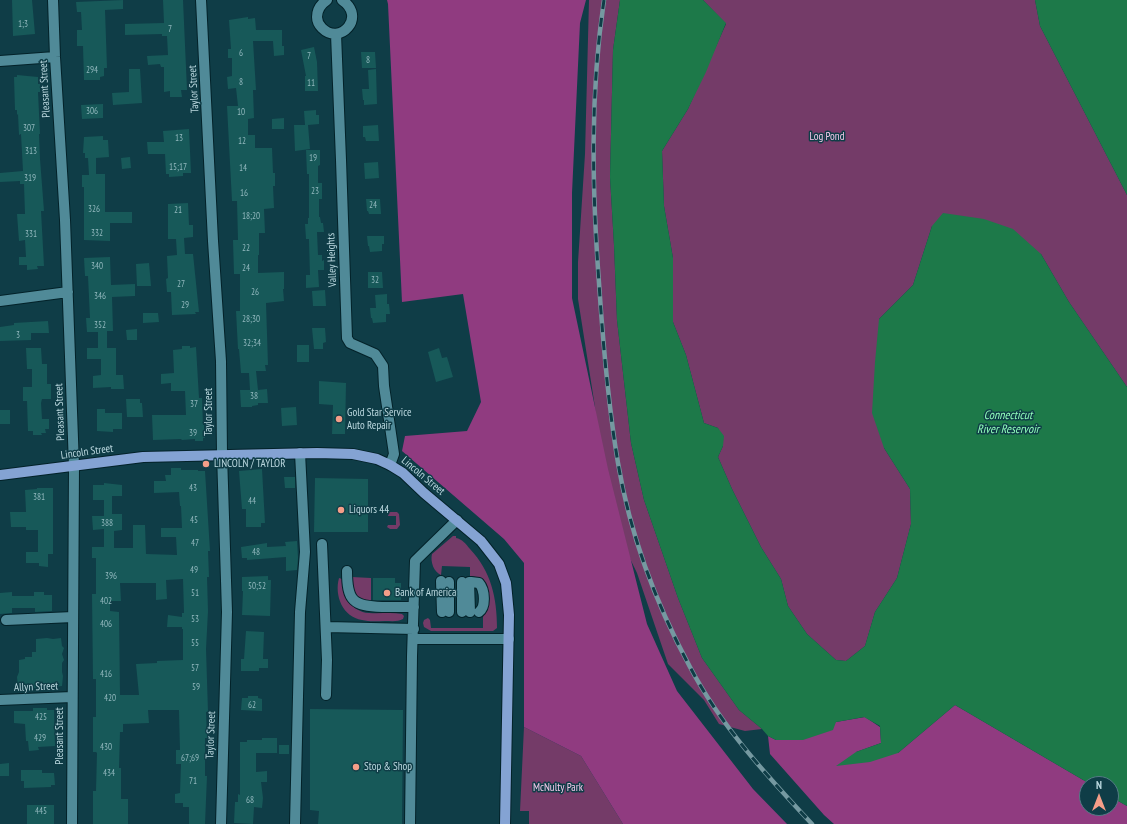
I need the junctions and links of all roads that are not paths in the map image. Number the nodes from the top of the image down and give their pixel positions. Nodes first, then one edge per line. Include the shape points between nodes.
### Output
1 (53, 0) edge
2 (201, 0) edge
3 (327, 0) edge
4 (342, 0) edge
5 (336, 34) junction
6 (55, 57) junction
7 (0, 61) edge
8 (68, 292) junction
9 (0, 301) edge
10 (300, 453) junction
11 (222, 454) junction
12 (390, 465) junction
13 (74, 466) junction
14 (0, 474) edge
15 (457, 520) junction
16 (322, 544) dead end
17 (347, 571) dead end
18 (445, 582) dead end
19 (414, 609) junction
20 (446, 612) dead end
21 (471, 612) joint
22 (73, 617) junction
23 (6, 620) dead end
24 (326, 626) junction
25 (414, 634) junction
26 (509, 640) junction
27 (326, 695) dead end
28 (72, 697) junction
29 (0, 700) edge
30 (72, 824) edge
31 (221, 824) edge
32 (295, 824) edge
33 (410, 824) edge
34 (505, 824) edge

1 - 6 street, Pleasant Street
2 - 11 street, Taylor Street via 221,361
3 - 5 street via 318,10 318,21 324,31
4 - 5 street via 351,8 352,20 346,30
5 - 12 street, Valley Heights via 347,338 350,343 375,354 383,366 394,454
6 - 7 street
6 - 8 street, Pleasant Street
8 - 9 street
8 - 13 street, Pleasant Street
10 - 11 main road, Lincoln Street
10 - 12 main road, Lincoln Street via 353,454 377,459
10 - 32 street via 305,552 300,612
11 - 13 main road, Lincoln Street via 143,457
11 - 31 street, Taylor Street via 227,612
12 - 15 main road, Lincoln Street via 403,473
13 - 14 main road, Lincoln Street
13 - 22 street, Pleasant Street
15 - 19 street via 416,559
15 - 26 main road, Lincoln Street via 481,541 499,564 506,583 510,615
16 - 24 street
17 - 19 street via 349,593 359,604
18 - 20 street
19 - 25 street
21 - 21 street via 483,607 483,590 479,583 469,582
22 - 23 street
22 - 28 street, Pleasant Street
24 - 25 street
24 - 27 street
25 - 26 street
25 - 33 street
26 - 34 main road, Lincoln Street
28 - 29 street, Allyn Street
28 - 30 street, Pleasant Street

